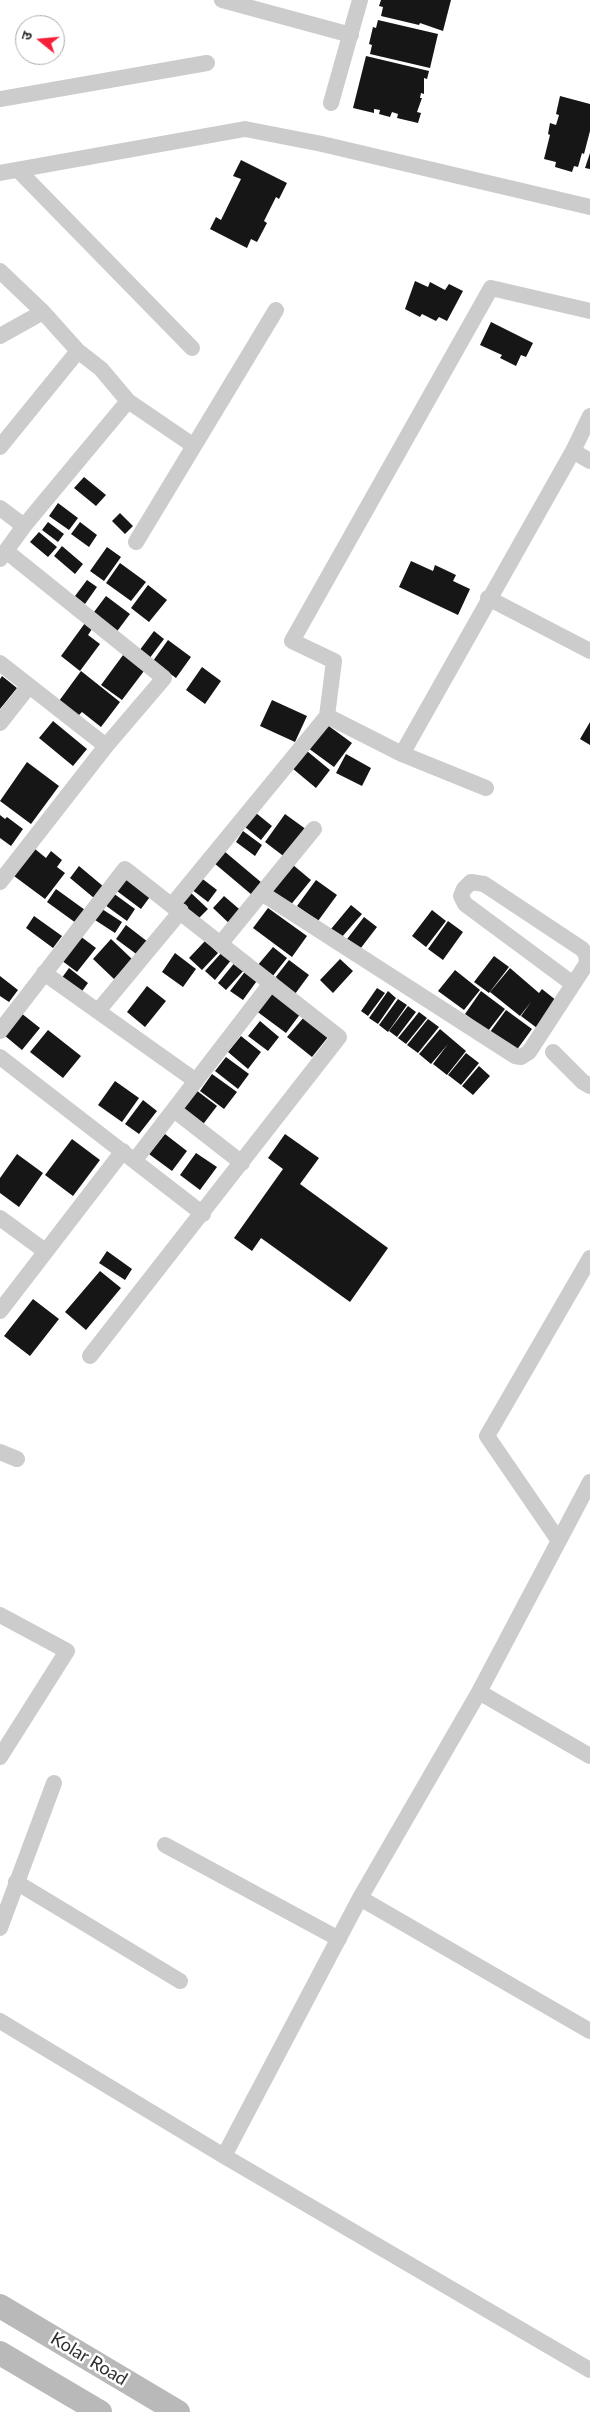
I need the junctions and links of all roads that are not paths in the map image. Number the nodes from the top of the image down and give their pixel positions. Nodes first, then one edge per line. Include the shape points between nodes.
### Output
1 (222, 0) edge
2 (360, 0) edge
3 (351, 35) junction
4 (207, 63) dead end
5 (0, 99) edge
6 (331, 103) dead end
7 (18, 170) junction
8 (0, 173) edge
9 (590, 208) edge
10 (0, 271) edge
11 (276, 310) dead end
12 (590, 311) edge
13 (43, 312) junction
14 (0, 336) edge
15 (192, 348) dead end
16 (78, 351) junction
17 (128, 401) junction
18 (590, 416) edge
19 (194, 446) junction
20 (0, 447) edge
21 (573, 451) junction
22 (590, 461) edge
23 (0, 508) edge
24 (24, 526) junction
25 (136, 542) dead end
26 (3, 555) edge
27 (488, 598) junction
28 (590, 651) edge
29 (0, 664) edge
30 (29, 686) junction
31 (327, 716) junction
32 (0, 723) edge
33 (106, 746) junction
34 (402, 754) junction
35 (486, 788) dead end
36 (314, 828) dead end
37 (0, 882) edge
38 (263, 894) junction
39 (177, 908) junction
40 (221, 943) junction
41 (44, 973) junction
42 (271, 983) junction
43 (573, 984) junction
44 (98, 1011) junction
45 (0, 1031) edge
46 (554, 1052) dead end
47 (0, 1057) edge
48 (196, 1081) junction
49 (590, 1086) edge
50 (174, 1110) junction
51 (129, 1156) junction
52 (242, 1162) junction
53 (203, 1214) junction
54 (0, 1218) edge
55 (45, 1251) junction
56 (590, 1258) edge
57 (0, 1311) edge
58 (90, 1356) dead end
59 (0, 1452) edge
60 (17, 1459) dead end
61 (590, 1482) edge
62 (559, 1541) junction
63 (0, 1615) edge
64 (479, 1692) junction
65 (6, 1733) edge
66 (590, 1756) edge
67 (0, 1757) edge
68 (54, 1783) dead end
69 (165, 1844) dead end
70 (16, 1882) junction
71 (360, 1898) junction
72 (0, 1928) edge
73 (339, 1939) junction
74 (180, 1981) dead end
75 (0, 2021) edge
76 (590, 2031) edge
77 (224, 2156) junction
78 (0, 2306) edge
79 (0, 2353) edge
80 (590, 2370) edge
81 (100, 2412) edge
82 (178, 2412) edge

1 - 3 street
2 - 3 street
3 - 6 street
4 - 5 street
7 - 8 street
7 - 9 street via 245,130 322,144
7 - 15 street
10 - 13 street
11 - 19 street
12 - 31 street via 491,288 292,641 334,662
13 - 14 street
13 - 16 street
16 - 17 street via 101,369
16 - 20 street
17 - 19 street
17 - 24 street
18 - 21 street
19 - 25 street
21 - 22 street
21 - 27 street
23 - 24 street
24 - 26 street
26 - 33 street via 164,678
27 - 28 street
27 - 34 street
29 - 30 street
30 - 32 street
30 - 33 street
31 - 34 street
31 - 39 street
33 - 37 street
34 - 35 street
36 - 38 street
38 - 40 street
38 - 43 street via 515,1056 521,1057 529,1052
39 - 40 street
39 - 41 street via 125,869
39 - 44 street
40 - 42 street
41 - 44 street
41 - 45 street
42 - 48 street
42 - 52 street via 339,1036
43 - 43 street via 464,904 461,896 464,889 471,882 484,884 582,949 587,963
44 - 48 street
46 - 49 street
47 - 51 street
48 - 50 street
50 - 51 street
50 - 52 street
51 - 53 street
51 - 55 street
52 - 53 street
53 - 58 street
54 - 55 street
55 - 57 street
56 - 62 street via 487,1436
59 - 60 street
61 - 62 street
62 - 64 street
63 - 65 street via 67,1651
64 - 66 street
64 - 71 street
65 - 67 street
68 - 70 street
69 - 73 street
70 - 72 street
70 - 74 street
71 - 73 street
71 - 76 street
73 - 77 street
75 - 77 street
77 - 80 street
78 - 82 main road, Kolar Road
79 - 81 main road

